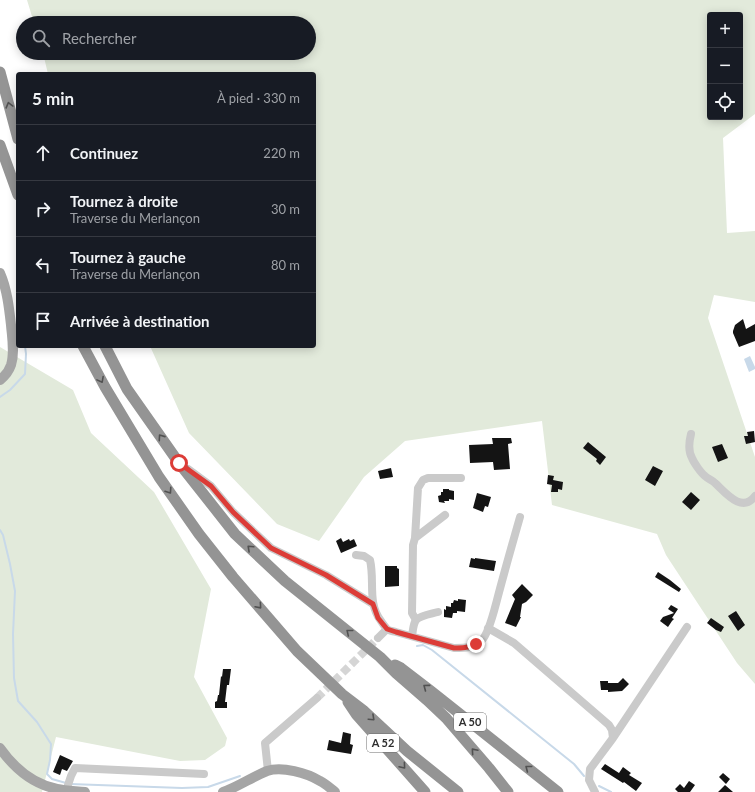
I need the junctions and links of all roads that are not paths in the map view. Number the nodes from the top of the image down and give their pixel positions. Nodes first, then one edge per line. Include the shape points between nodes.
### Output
1 (0, 72) edge
2 (16, 132) edge
3 (0, 145) edge
4 (16, 190) edge
5 (0, 273) edge
6 (84, 348) edge
7 (106, 348) edge
8 (0, 380) edge
9 (691, 434) dead end
10 (179, 463) junction
11 (461, 478) dead end
12 (755, 496) edge
13 (446, 515) dead end
14 (520, 518) dead end
15 (415, 538) junction
16 (356, 555) dead end
17 (373, 604) junction
18 (438, 612) dead end
19 (416, 620) junction
20 (687, 627) dead end
21 (488, 628) junction
22 (387, 629) junction
23 (412, 636) junction
24 (378, 638) tunnel mouth
25 (380, 656) junction
26 (342, 694) junction
27 (317, 698) tunnel mouth
28 (613, 738) junction
29 (0, 748) edge
30 (268, 771) junction
31 (204, 774) dead end
32 (66, 791) junction
33 (85, 792) edge
34 (222, 792) edge
35 (335, 792) edge
36 (425, 792) edge
37 (458, 792) edge
38 (508, 792) edge
39 (558, 792) edge
40 (595, 792) edge

2 -> 1 highway
3 - 4 highway
5 - 8 main road via 8,298 13,344 11,366
6 -> 26 highway via 159,477 200,534 233,577 297,651
10 -> 7 highway, A 50 via 127,389
9 - 12 street via 689,444 692,459 704,476 714,481 739,503 748,502
10 - 17 street via 211,486 233,512 271,548 326,575
25 -> 10 highway, A 50 via 285,581 235,534
11 - 15 street via 423,480 418,488
13 - 15 street
14 - 21 street
15 - 19 street via 412,613
16 - 17 street via 370,560
17 - 22 street via 378,618
18 - 19 street
19 - 23 street
20 - 28 street
21 - 23 street via 486,636 481,641 463,648 454,648
21 - 28 street via 514,643 609,725
22 - 23 street
22 - 24 street
38 -> 25 highway via 446,718
39 -> 25 highway, A 50 via 425,686
26 -> 36 highway, A 52 via 356,714
26 -> 37 highway
27 - 30 street via 265,743
28 - 40 street via 590,769 589,780
29 - 32 main road via 12,764 34,781
30 - 34 main road
30 - 35 main road via 278,769 300,773 320,781
31 - 32 street via 75,768
32 - 33 main road

